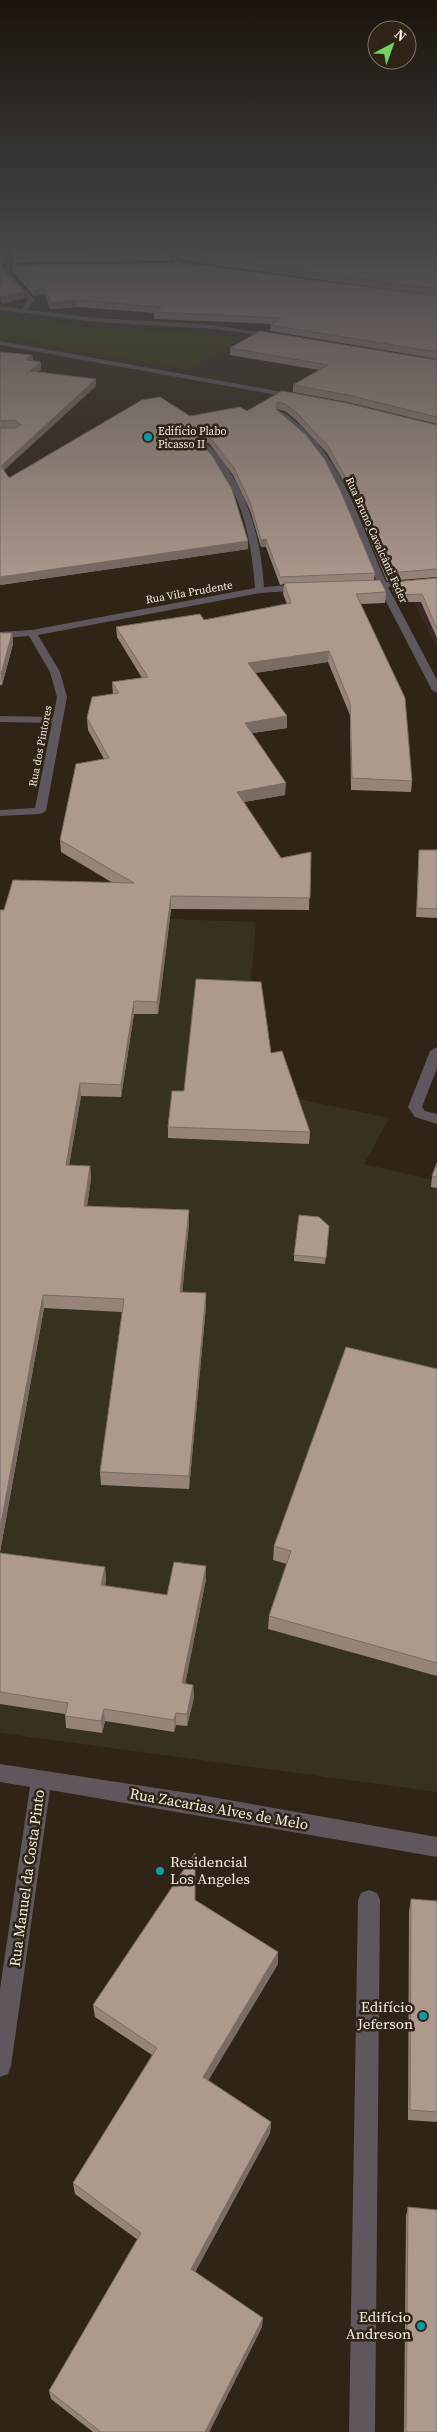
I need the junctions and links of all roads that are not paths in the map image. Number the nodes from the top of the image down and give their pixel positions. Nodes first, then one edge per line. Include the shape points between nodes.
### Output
1 (90, 359) edge
2 (310, 400) edge
3 (280, 412) edge
4 (205, 446) edge
5 (437, 581) edge
6 (351, 586) edge
7 (383, 586) junction
8 (316, 587) edge
9 (260, 590) junction
10 (32, 633) junction
11 (0, 635) edge
12 (437, 690) edge
13 (0, 719) edge
14 (58, 720) junction
15 (0, 814) edge
16 (437, 1051) edge
17 (437, 1119) edge
18 (0, 1773) edge
19 (42, 1780) junction
20 (437, 1846) edge
21 (369, 1900) dead end
22 (0, 2066) edge
23 (362, 2432) edge

1 - 2 street
3 - 7 street, Rua Bruno Cavalcânti Feder via 311,438 329,461
4 - 9 street via 232,481 248,513
5 - 7 street
6 - 7 street
7 - 12 street, Rua Bruno Cavalcânti Feder
8 - 9 street, Rua Vila Prudente
9 - 10 street, Rua Vila Prudente
10 - 11 street, Rua Vila Prudente
10 - 14 street, Rua dos Pintores via 60,685 62,697
13 - 14 street
14 - 15 street, Rua dos Pintores via 40,811
16 - 17 street via 414,1107 416,1111
18 - 19 street, Rua Zacarias Alves de Melo
19 - 20 street, Rua Zacarias Alves de Melo
19 - 22 street, Rua Manuel da Costa Pinto
21 - 23 street

